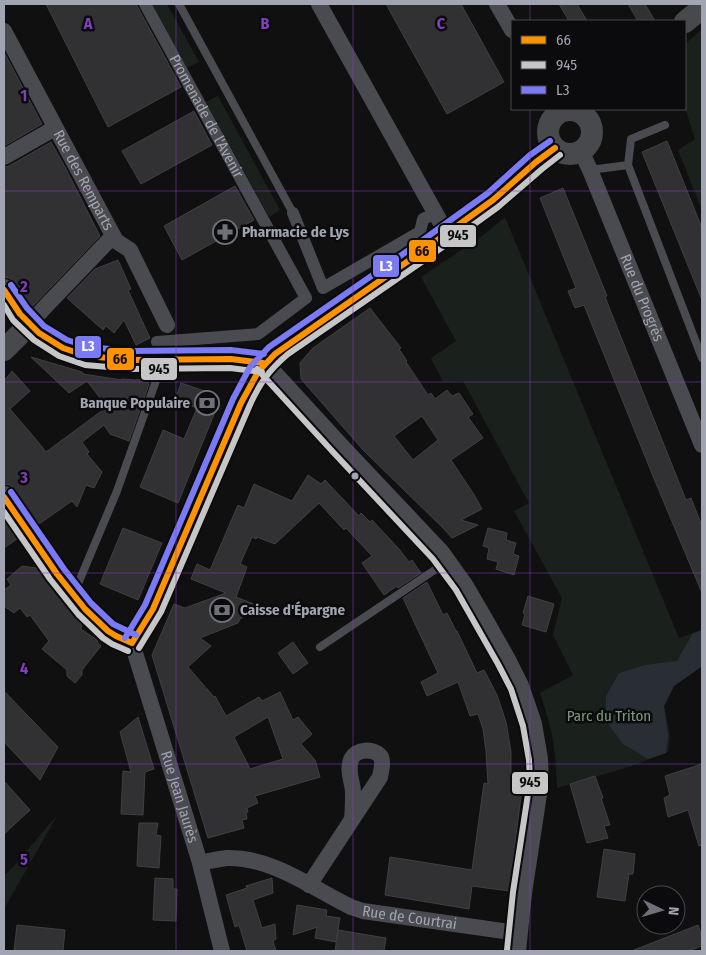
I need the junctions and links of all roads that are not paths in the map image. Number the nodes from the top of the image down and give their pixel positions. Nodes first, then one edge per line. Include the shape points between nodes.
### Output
1 (145, 4) edge
2 (179, 4) edge
3 (319, 4) edge
4 (498, 4) edge
5 (702, 8) edge
6 (686, 21) edge
7 (511, 28) edge
8 (4, 31) edge
9 (556, 112) edge
10 (590, 113) edge
11 (665, 125) dead end
12 (55, 128) junction
13 (555, 148) junction
14 (4, 157) edge
15 (586, 161) junction
16 (628, 165) junction
17 (293, 213) joint
18 (436, 213) junction
19 (447, 234) junction
20 (113, 236) junction
21 (323, 288) junction
22 (4, 290) edge
23 (306, 298) junction
24 (30, 324) junction
25 (167, 325) dead end
26 (4, 350) edge
27 (161, 351) junction
28 (702, 358) edge
29 (263, 363) junction
30 (697, 419) edge
31 (702, 445) edge
32 (4, 497) edge
33 (447, 562) junction
34 (74, 595) junction
35 (132, 643) junction
36 (320, 647) dead end
37 (352, 819) dead end
38 (200, 863) junction
39 (309, 885) junction
40 (516, 942) edge
41 (222, 951) edge

1 - 23 street, Promenade de l'Avenir
2 - 17 lane
3 - 18 street
4 - 7 street
5 - 6 main road
8 - 12 street, Rue des Remparts
9 - 10 main road
9 - 13 main road via 548,131
10 - 15 main road via 592,134 585,149
11 - 16 lane via 630,139
12 - 14 street
12 - 20 street, Rue des Remparts
13 - 15 main road
13 - 19 main road
15 - 16 lane
15 - 30 street, Rue du Progrès
16 - 28 lane
17 - 21 street
18 - 19 street
18 - 21 street via 423,219 420,232
19 - 29 main road
20 - 24 street
20 - 25 street, Rue des Remparts via 130,250
21 - 23 street
22 - 24 main road
23 - 27 street via 258,334
24 - 26 main road
24 - 27 main road via 63,348 88,356 130,360
27 - 29 main road
27 - 34 lane via 117,491
29 - 33 street
29 - 35 main road via 241,403 153,609
30 - 31 street, Rue du Progrès
32 - 34 main road
33 - 36 lane
33 - 40 street via 513,673 524,698 534,736 538,788
34 - 35 main road via 108,631
35 - 38 street, Rue Jean Jaurès
37 - 39 street
38 - 39 street, Rue de Courtrai via 225,858 248,860 278,869
38 - 41 street, Rue Jean Jaurès
39 - 40 street, Rue de Courtrai via 363,911

